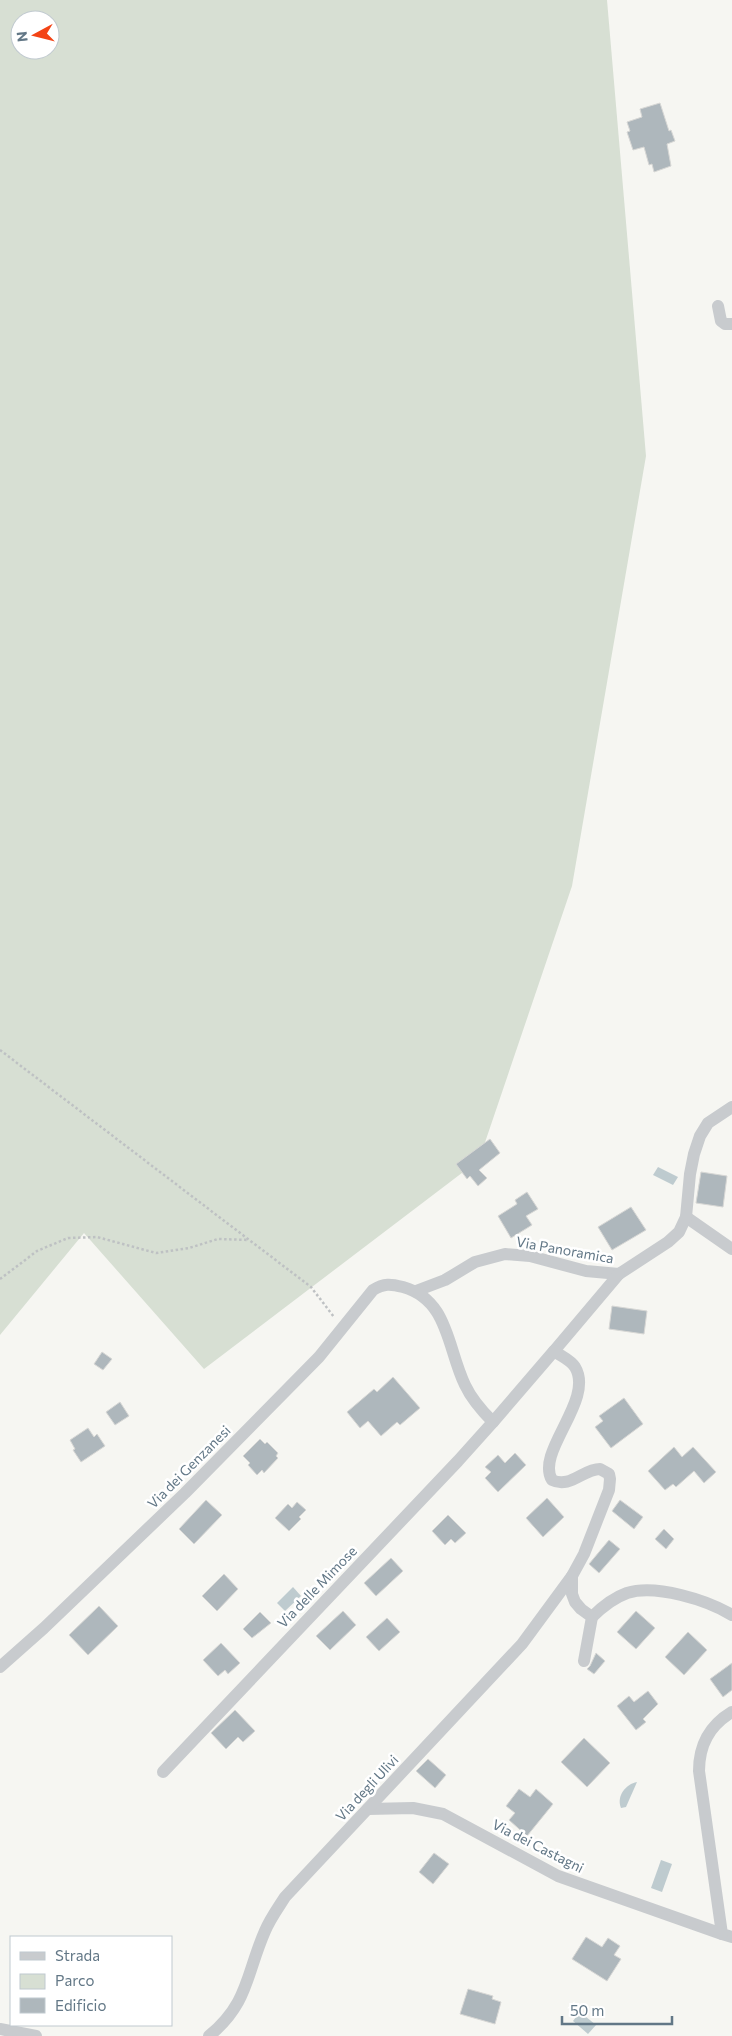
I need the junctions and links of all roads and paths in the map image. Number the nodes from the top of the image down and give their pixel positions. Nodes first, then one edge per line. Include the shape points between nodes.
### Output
1 (718, 306) dead end
2 (732, 324) edge
3 (0, 1050) edge
4 (732, 1107) edge
5 (686, 1217) junction
6 (250, 1240) junction
7 (732, 1249) edge
8 (619, 1274) junction
9 (0, 1279) edge
10 (416, 1290) junction
11 (343, 1329) junction
12 (554, 1351) junction
13 (493, 1422) junction
14 (572, 1576) junction
15 (732, 1614) edge
16 (592, 1617) junction
17 (584, 1661) dead end
18 (0, 1667) edge
19 (732, 1712) edge
20 (163, 1772) dead end
21 (368, 1809) junction
22 (727, 1936) edge
23 (0, 2029) edge
24 (36, 2036) edge
25 (209, 2036) edge

1 - 2 street via 721,321
3 - 6 path
4 - 5 street, Via Panoramica via 708,1123 697,1142
5 - 7 street
5 - 8 street, Via Panoramica via 679,1232 668,1242
6 - 9 path via 218,1239 156,1253 97,1237 68,1238 37,1251
6 - 11 path via 311,1287
8 - 10 street, Via Panoramica via 586,1271 538,1257 506,1254 475,1262 438,1283
8 - 12 street, Via delle Mimose
10 - 11 street, Via dei Genzanesi via 383,1285 374,1290
10 - 13 street via 439,1314 468,1392
11 - 18 street, Via dei Genzanesi via 186,1493
12 - 13 street, Via delle Mimose
12 - 14 street, Via degli Ulivi via 575,1367 579,1383 575,1403 548,1462 552,1480 562,1482 600,1469 609,1474 610,1479 584,1554
13 - 20 street, Via delle Mimose
14 - 16 street via 575,1602
14 - 21 street, Via degli Ulivi via 522,1644
15 - 16 street via 690,1597 641,1591 611,1600
16 - 17 street
19 - 22 street via 708,1734 699,1761
21 - 22 street, Via dei Castagni via 413,1808 443,1814 558,1876
21 - 25 street, Via degli Ulivi via 280,1905 265,1931 244,1993
23 - 24 street

